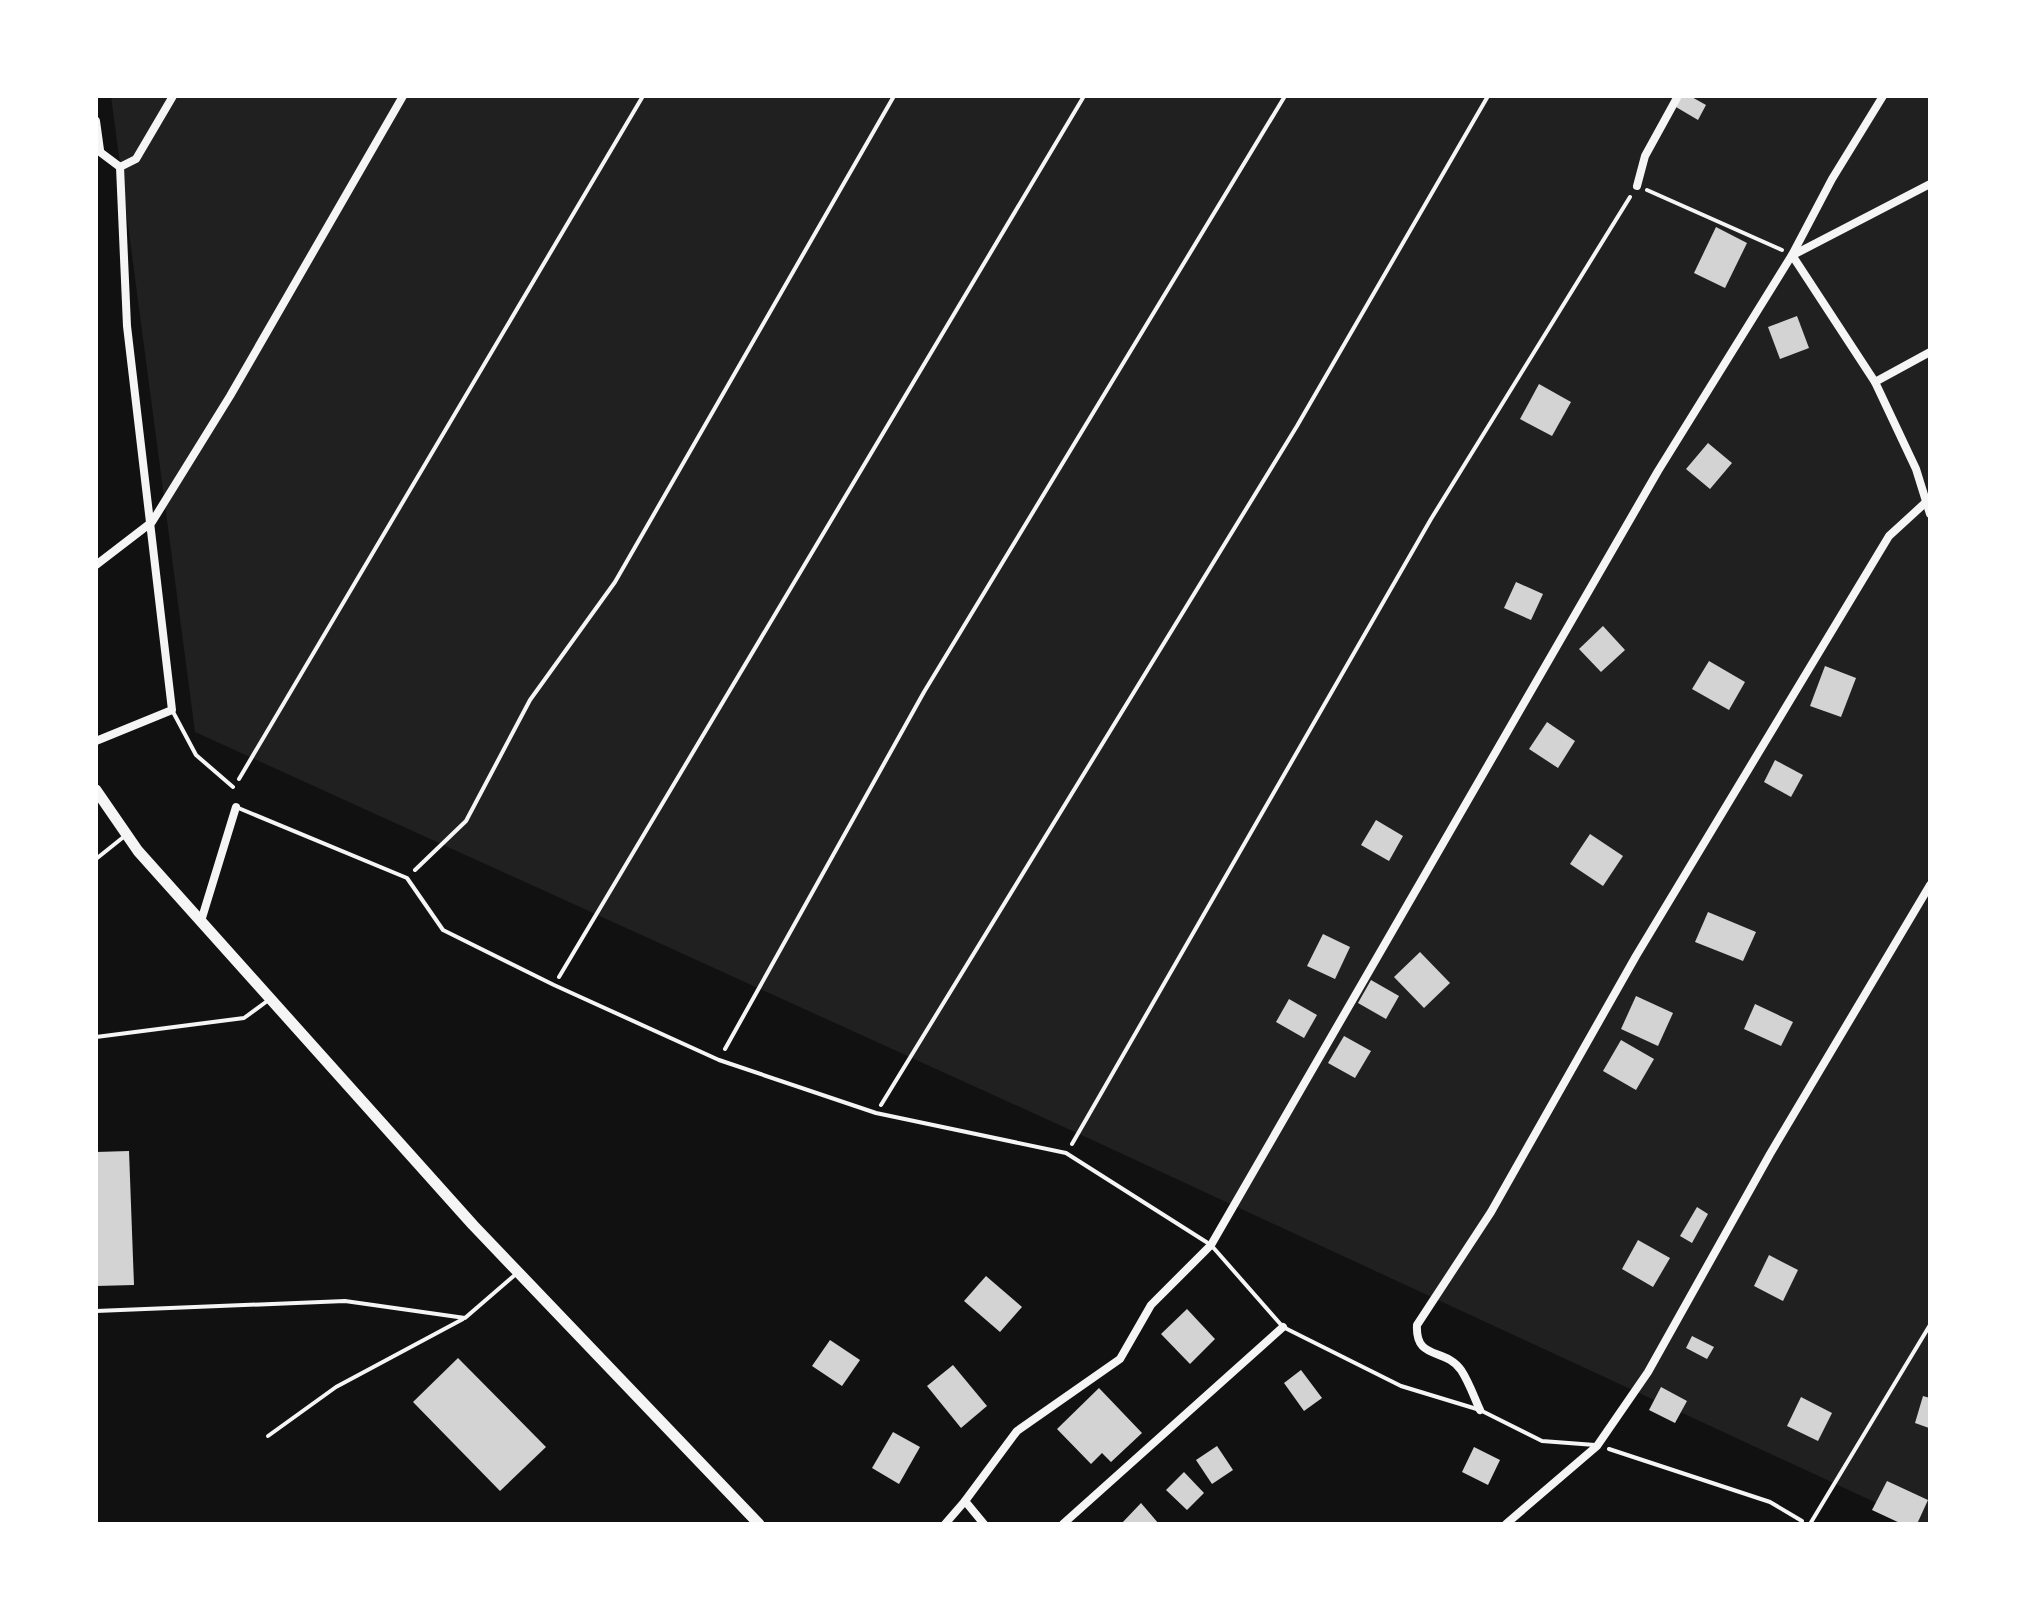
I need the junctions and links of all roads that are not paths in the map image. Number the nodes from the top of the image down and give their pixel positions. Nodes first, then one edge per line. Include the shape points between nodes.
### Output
1 (173, 96) edge
2 (403, 96) edge
3 (1678, 96) edge
4 (1883, 96) edge
5 (96, 121) edge
6 (98, 150) edge
7 (120, 167) junction
8 (1930, 184) edge
9 (1637, 186) road end
10 (1792, 255) junction
11 (1930, 352) edge
12 (1875, 382) junction
13 (1925, 503) junction
14 (1930, 514) edge
15 (152, 522) junction
16 (96, 565) edge
17 (172, 710) junction
18 (96, 741) edge
19 (233, 787) road end
20 (96, 790) edge
21 (236, 807) joint
22 (127, 834) junction
23 (96, 859) edge
24 (1930, 885) edge
25 (201, 921) junction
26 (270, 999) junction
27 (96, 1037) edge
28 (1211, 1245) junction
29 (518, 1272) junction
30 (96, 1311) edge
31 (465, 1318) junction
32 (1930, 1325) edge
33 (1283, 1327) junction
34 (1480, 1410) junction
35 (268, 1436) dead end
36 (1597, 1446) junction
37 (965, 1501) junction
38 (759, 1524) edge
39 (945, 1524) edge
40 (984, 1524) edge
41 (1063, 1524) edge
42 (1506, 1524) edge
43 (1809, 1524) edge

1 - 7 street via 136,159
2 - 15 street
3 - 9 street via 1645,156
4 - 10 street
5 - 6 street
6 - 7 street
7 - 15 street via 127,326
8 - 10 street
10 - 12 street
10 - 28 street via 1650,485
11 - 12 street
12 - 13 street via 1916,469
13 - 14 street
13 - 34 street via 1889,536 1636,956 1491,1212 1417,1325 1422,1348 1460,1367
15 - 16 street
15 - 17 street
17 - 18 street
17 - 19 lane via 196,755
20 - 22 street
21 - 25 street
21 - 28 lane via 407,878 443,930 719,1060 876,1113 1066,1153
22 - 23 lane
22 - 25 street
24 - 36 street via 1648,1372
25 - 26 street
26 - 27 lane via 244,1018
26 - 29 street
28 - 33 lane
28 - 37 street via 1151,1305 1120,1359 1017,1431
29 - 31 lane
29 - 38 street
30 - 31 lane via 345,1301
31 - 35 lane via 336,1387
32 - 43 lane
33 - 34 lane via 1401,1386
33 - 41 street
34 - 36 lane via 1542,1441
36 - 42 street
37 - 39 street
37 - 40 street

